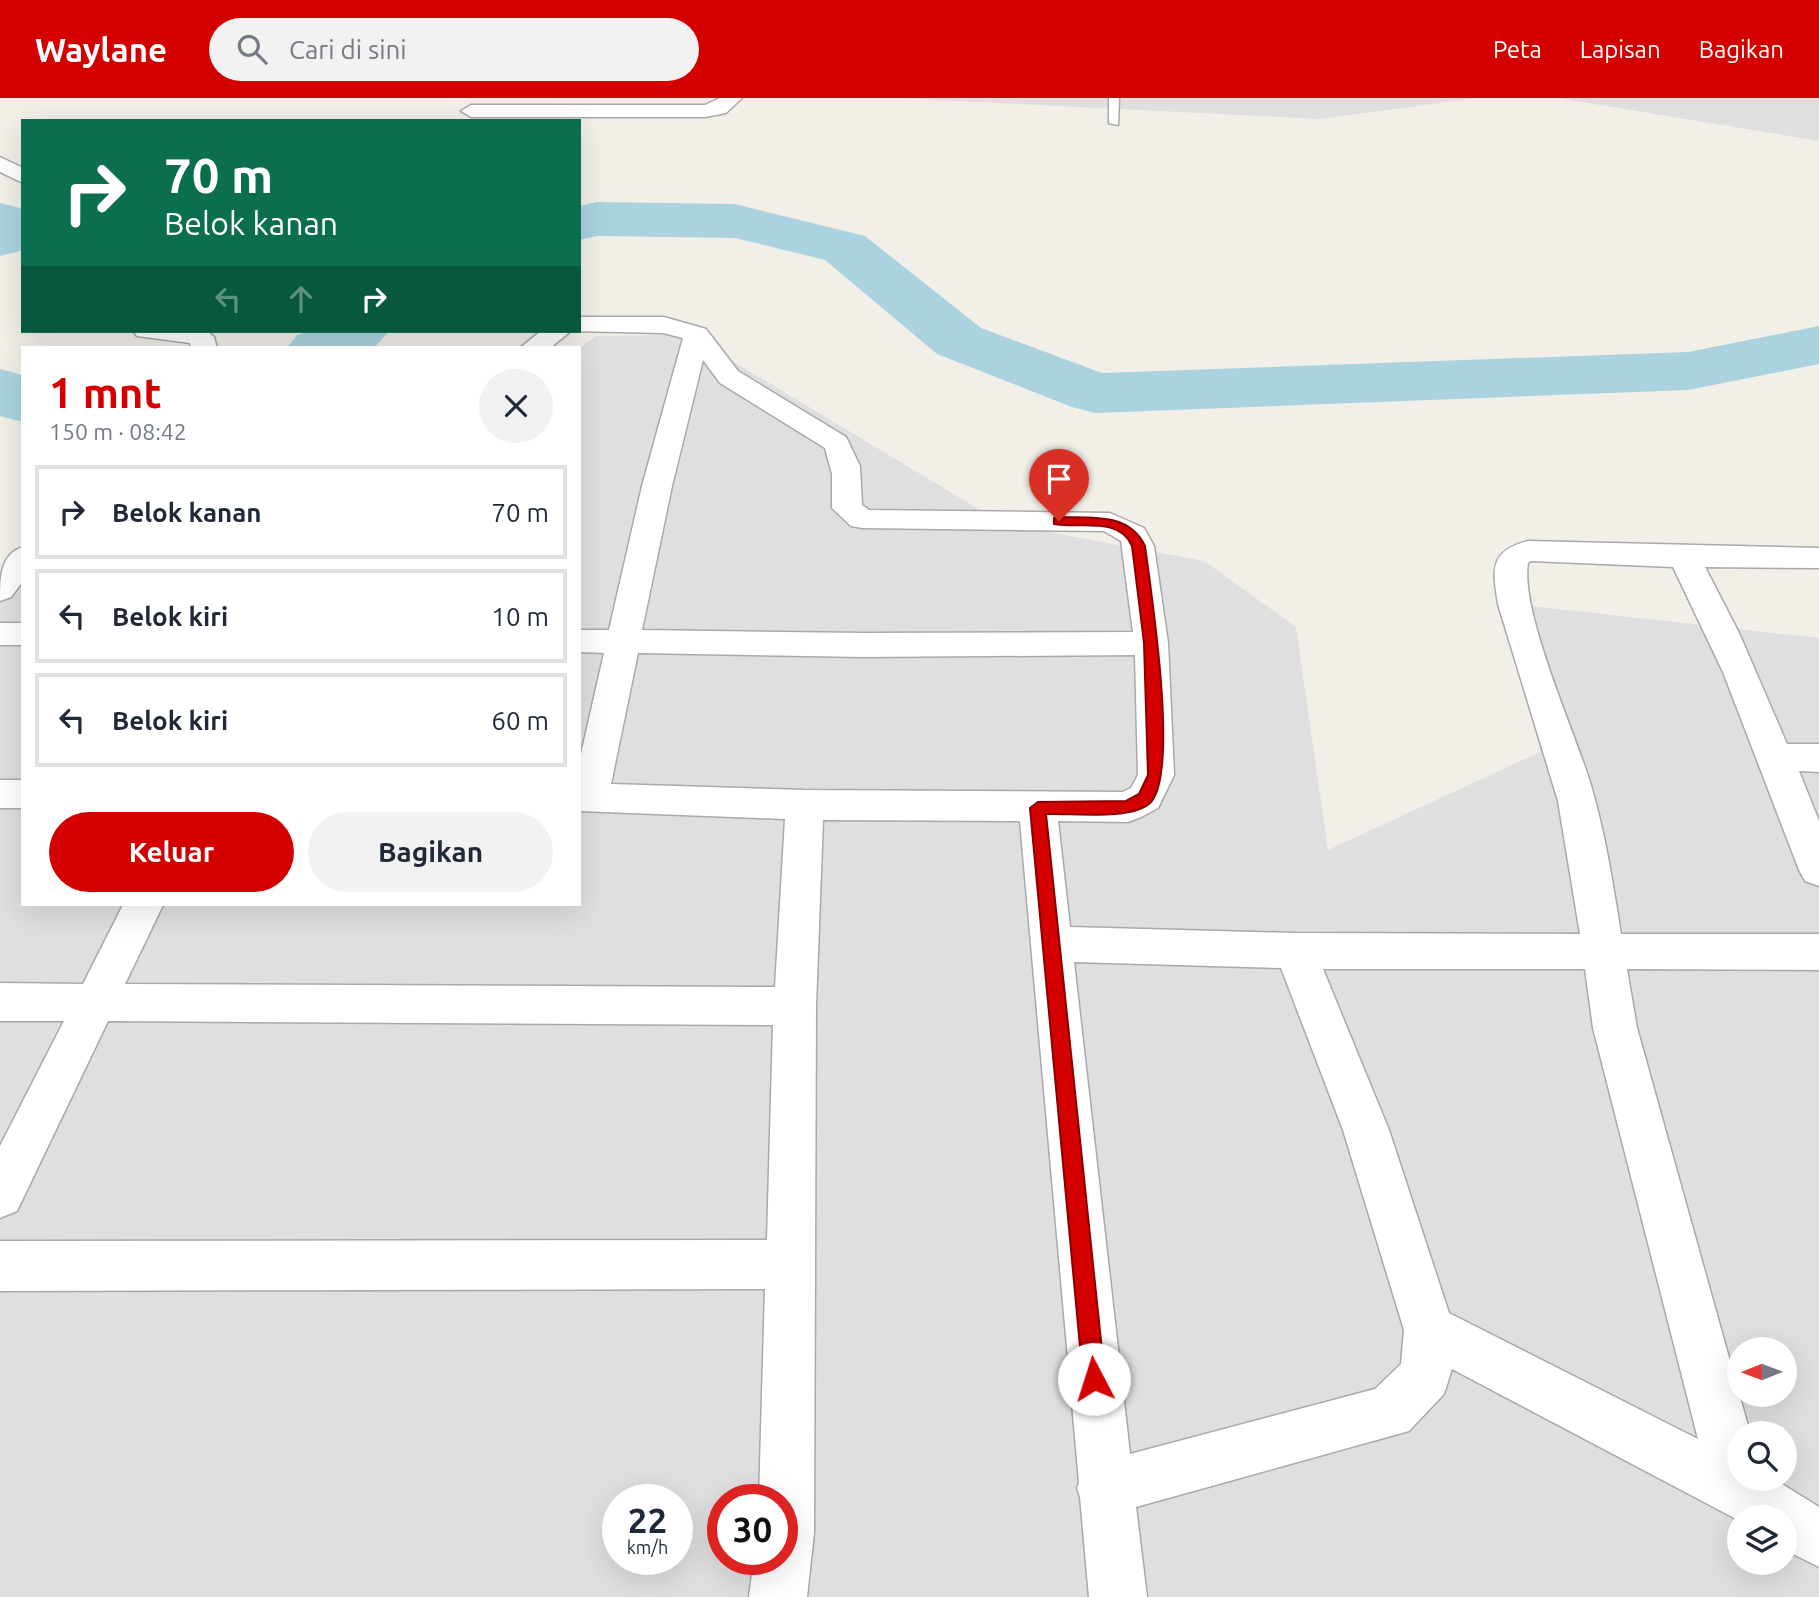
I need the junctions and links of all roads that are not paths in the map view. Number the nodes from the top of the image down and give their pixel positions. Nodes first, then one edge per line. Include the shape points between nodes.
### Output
1 (732, 98) edge
2 (1114, 98) edge
3 (471, 111) dead end
4 (1114, 123) dead end
5 (0, 163) edge
6 (21, 176) edge
7 (581, 325) edge
8 (155, 333) edge
9 (555, 333) edge
10 (696, 334) junction
11 (202, 343) edge
12 (536, 346) edge
13 (1684, 557) junction
14 (1819, 558) edge
15 (21, 559) edge
16 (0, 590) edge
17 (0, 634) edge
18 (21, 634) edge
19 (581, 641) edge
20 (621, 642) junction
21 (1151, 643) junction
22 (1774, 757) junction
23 (1819, 758) edge
24 (0, 794) edge
25 (21, 794) edge
26 (585, 797) edge
27 (805, 805) junction
28 (1038, 808) junction
29 (1819, 870) edge
30 (143, 906) edge
31 (1052, 944) junction
32 (1295, 951) junction
33 (1819, 952) edge
34 (1602, 953) junction
35 (96, 1001) junction
36 (0, 1002) edge
37 (795, 1006) junction
38 (0, 1195) edge
39 (792, 1264) junction
40 (0, 1266) edge
41 (1429, 1330) junction
42 (1727, 1447) edge
43 (1727, 1482) edge
44 (1104, 1488) junction
45 (1743, 1491) edge
46 (1765, 1505) edge
47 (1797, 1525) edge
48 (1819, 1539) edge
49 (778, 1597) edge
50 (1118, 1597) edge

1 - 3 street via 719,109 705,111
2 - 4 lane
5 - 6 street
7 - 10 street via 664,325
8 - 11 street
9 - 12 street
10 - 20 street
10 - 21 street via 729,376 835,443 844,455 847,508 862,519 1110,522 1133,535 1139,546
13 - 14 street
13 - 22 street
13 - 34 street via 1528,551 1513,557 1510,569 1520,622 1581,820 1595,886
15 - 16 street
17 - 18 street
19 - 20 street
20 - 21 street
20 - 26 street
21 - 28 street via 1156,775 1145,798 1128,807
22 - 23 street
22 - 29 street
24 - 25 street
26 - 27 street
27 - 28 street
27 - 37 street
28 - 31 street
30 - 35 street
31 - 32 street
31 - 44 street
32 - 34 street
32 - 41 street via 1366,1130
33 - 34 street
34 - 42 street via 1615,1028
35 - 36 street
35 - 37 street
35 - 38 street
37 - 39 street
39 - 40 street
39 - 49 street via 786,1533
41 - 43 street
41 - 44 street via 1426,1376 1390,1412
44 - 50 street
45 - 46 street
47 - 48 street

